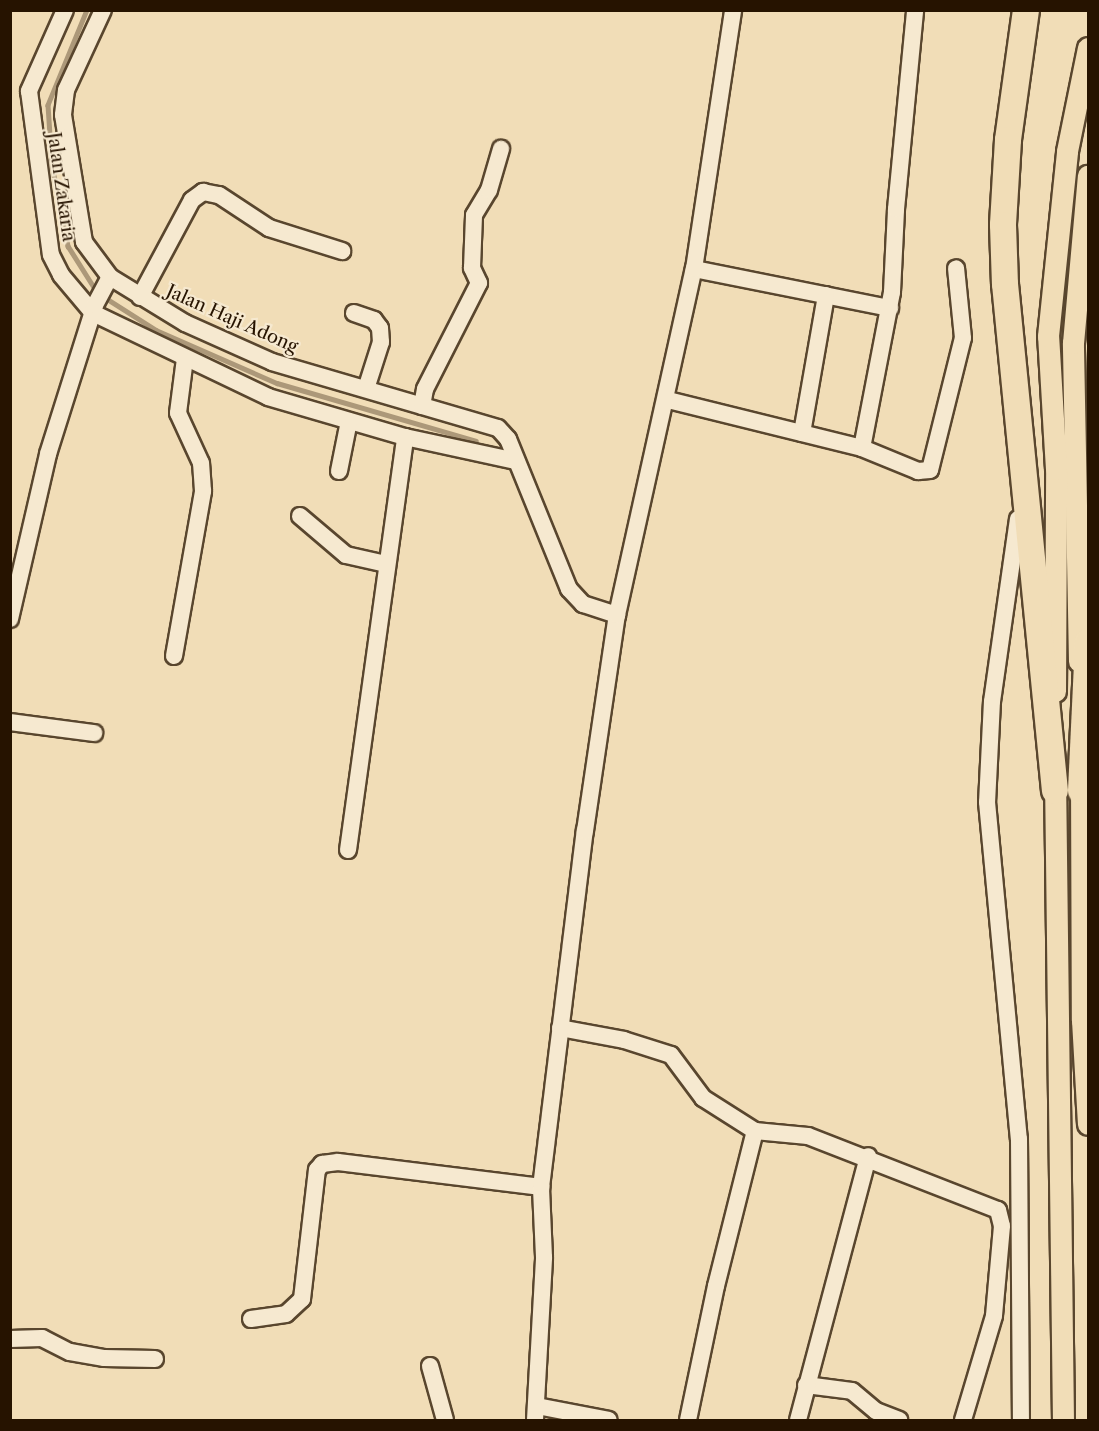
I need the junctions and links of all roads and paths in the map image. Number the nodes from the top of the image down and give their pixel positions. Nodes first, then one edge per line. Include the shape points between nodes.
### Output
1 (65, 10) edge
2 (103, 10) edge
3 (733, 10) edge
4 (915, 10) edge
5 (1026, 10) edge
6 (1089, 48) edge
7 (501, 149) dead end
8 (1089, 176) edge
9 (342, 251) dead end
10 (956, 268) dead end
11 (694, 269) junction
12 (108, 281) junction
13 (826, 295) junction
14 (140, 297) junction
15 (890, 308) junction
16 (94, 309) junction
17 (354, 313) dead end
18 (185, 358) junction
19 (1013, 384) junction
20 (366, 389) junction
21 (668, 400) junction
22 (422, 406) junction
23 (349, 421) junction
24 (802, 433) junction
25 (405, 437) junction
26 (862, 448) junction
27 (516, 461) junction
28 (339, 471) dead end
29 (300, 516) dead end
30 (386, 564) junction
31 (616, 615) junction
32 (10, 619) edge
33 (1089, 642) edge
34 (174, 656) dead end
35 (10, 722) edge
36 (94, 733) dead end
37 (1055, 791) junction
38 (1081, 791) junction
39 (348, 850) dead end
40 (560, 1028) junction
41 (1089, 1124) edge
42 (755, 1131) junction
43 (868, 1156) junction
44 (541, 1187) junction
45 (1020, 1215) junction
46 (1002, 1217) junction
47 (994, 1316) junction
48 (1021, 1317) junction
49 (251, 1319) dead end
50 (10, 1339) edge
51 (155, 1359) dead end
52 (430, 1366) dead end
53 (806, 1385) junction
54 (536, 1413) edge
55 (445, 1420) edge
56 (609, 1420) edge
57 (688, 1420) edge
58 (798, 1420) edge
59 (898, 1420) edge
60 (963, 1420) edge
61 (1021, 1420) edge
62 (1063, 1420) edge

1 - 16 street, Jalan Zakaria via 29,91 51,255 61,275
2 - 12 street, Jalan Haji Adong via 66,90 63,115 84,242
3 - 11 street
4 - 15 street
5 - 19 highway via 1015,72 1003,225
6 - 37 main road via 1067,151 1048,336 1056,469
7 - 22 street via 489,190 474,215 472,268 479,283 470,308 454,328 425,389
8 - 38 main road via 1073,343
9 - 14 street via 269,228 219,195 203,192 192,200
10 - 26 street via 963,338 933,465 924,472 918,471
11 - 13 street
11 - 21 street
12 - 14 street, Jalan Haji Adong
12 - 16 street
13 - 15 street
13 - 24 street
14 - 20 street, Jalan Haji Adong via 185,323 272,362
15 - 26 street
16 - 18 street, Jalan Zakaria
16 - 32 street via 48,454
17 - 20 street via 374,321 380,328 381,342
18 - 23 street, Jalan Zakaria via 268,397
18 - 34 street via 178,413 201,464 203,490
19 - 37 highway via 1034,551
19 - 45 street via 1019,535 992,701 987,802 1019,1139
20 - 22 street, Jalan Haji Adong
21 - 24 street
21 - 31 street
22 - 27 street, Jalan Haji Adong via 498,428 508,439
23 - 25 street, Jalan Zakaria
23 - 28 street
24 - 26 street
25 - 27 street, Jalan Zakaria
25 - 30 street
27 - 31 street, Jalan Haji Adong via 569,589 583,604
29 - 30 street via 346,555
30 - 39 street
31 - 40 street
33 - 38 highway
35 - 36 street
37 - 62 main road
38 - 41 main road via 1082,1020
40 - 42 street via 624,1040 671,1055 703,1098
40 - 44 street
42 - 43 street via 808,1136
42 - 57 street
43 - 46 street via 992,1206
43 - 53 street
44 - 49 street via 338,1162 322,1164 317,1170 302,1299 286,1314
44 - 54 street via 544,1257
45 - 46 street
45 - 48 street
46 - 47 street
47 - 48 street
47 - 60 street
48 - 61 street
50 - 51 street via 42,1338 70,1352 104,1358
52 - 55 street
53 - 58 street
53 - 59 street via 852,1391 876,1410
54 - 56 street

